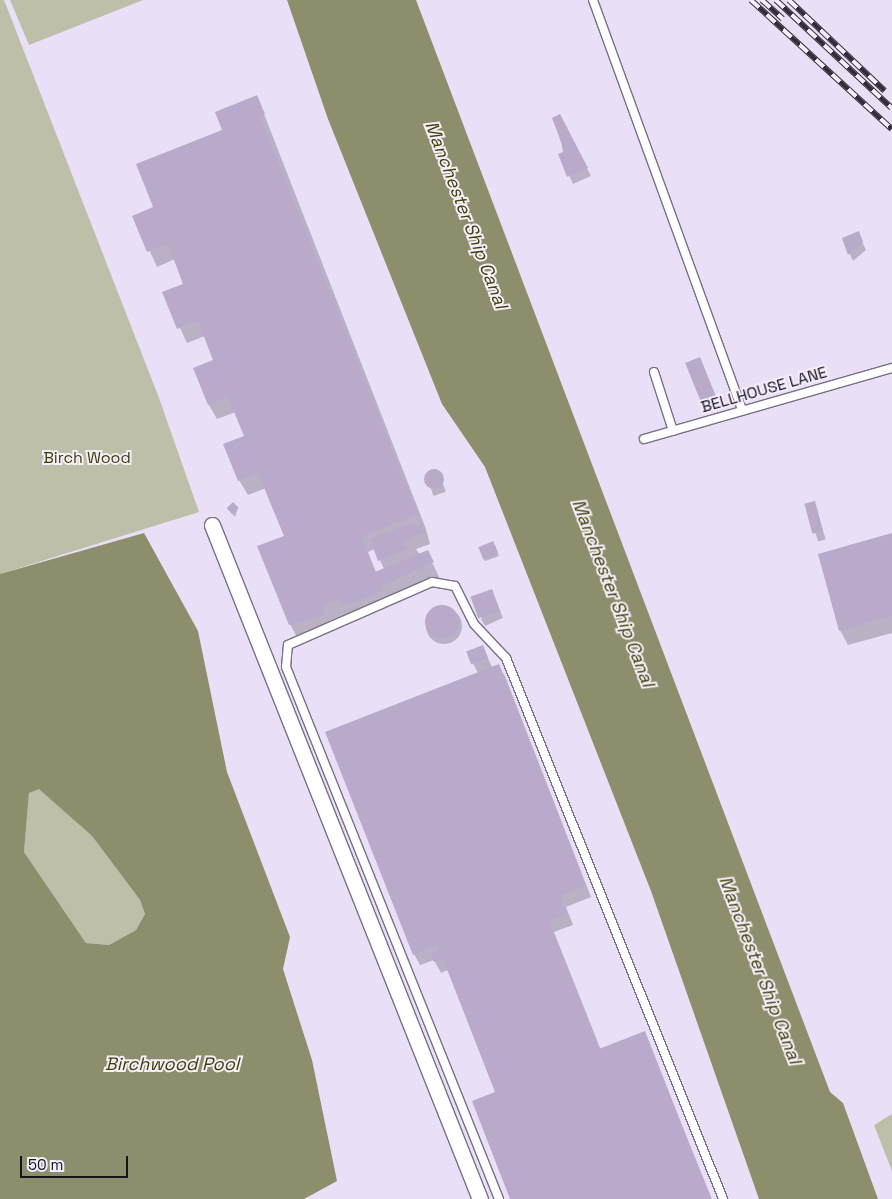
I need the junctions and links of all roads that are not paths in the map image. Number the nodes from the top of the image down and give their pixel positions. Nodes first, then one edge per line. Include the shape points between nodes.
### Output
1 (593, 0) edge
2 (892, 368) edge
3 (654, 372) dead end
4 (742, 409) junction
5 (674, 431) junction
6 (644, 439) dead end
7 (212, 525) dead end
8 (480, 1199) edge
9 (499, 1199) edge
10 (723, 1199) edge

1 - 4 lane
2 - 4 lane, BELLHOUSE LANE
3 - 5 lane
4 - 5 lane, BELLHOUSE LANE
5 - 6 lane, BELLHOUSE LANE
7 - 8 street
9 - 10 lane via 286,667 288,645 432,582 455,586 474,624 506,658

